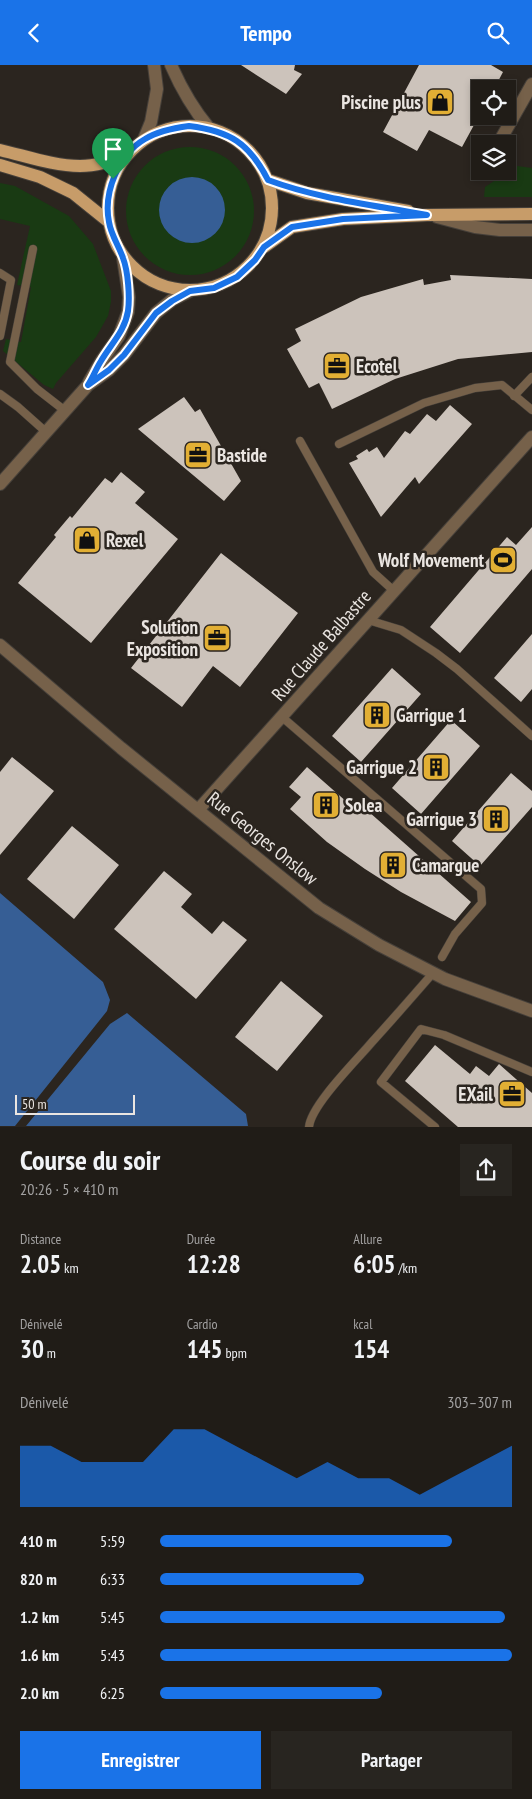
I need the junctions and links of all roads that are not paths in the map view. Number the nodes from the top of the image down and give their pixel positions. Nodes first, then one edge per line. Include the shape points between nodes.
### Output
1 (154, 65) edge
2 (171, 65) edge
3 (532, 84) edge
4 (209, 128) junction
5 (503, 135) edge
6 (144, 139) junction
7 (0, 150) edge
8 (126, 156) junction
9 (0, 165) edge
10 (268, 180) junction
11 (532, 214) edge
12 (427, 215) junction
13 (109, 221) junction
14 (532, 230) edge
15 (264, 247) junction
16 (33, 249) dead end
17 (123, 258) junction
18 (0, 273) edge
19 (190, 291) junction
20 (0, 336) edge
21 (532, 377) edge
22 (88, 385) junction
23 (0, 395) edge
24 (514, 395) junction
25 (532, 410) edge
26 (64, 411) junction
27 (46, 432) junction
28 (532, 437) edge
29 (300, 441) dead end
30 (339, 444) dead end
31 (0, 484) edge
32 (394, 591) junction
33 (368, 620) junction
34 (0, 645) edge
35 (282, 717) junction
36 (532, 736) edge
37 (198, 810) junction
38 (442, 957) dead end
39 (433, 973) junction
40 (532, 1011) edge
41 (532, 1072) edge
42 (309, 1127) edge
43 (435, 1127) edge

1 - 6 street via 157,89
2 - 4 street via 195,111
3 - 5 street
4 - 6 main road via 169,129
4 - 10 main road via 228,135 246,148 259,162
6 - 8 main road
7 - 8 main road via 79,166 106,163
8 - 13 main road via 113,179 108,200
9 - 13 main road via 40,177 74,193
10 - 12 main road via 306,193
10 - 15 main road via 272,219
11 - 12 main road
12 - 14 street via 475,227
12 - 15 main road via 343,219 292,227
13 - 17 main road
15 - 19 main road via 237,277 214,288
16 - 26 lane via 10,362
17 - 19 main road via 148,280 168,288
17 - 22 street via 128,312 119,336
18 - 20 lane via 11,280
19 - 22 street via 156,313 124,355
21 - 24 lane
22 - 26 street
23 - 27 lane
24 - 25 lane
24 - 30 lane via 502,385 475,388 424,403
26 - 27 street
27 - 31 street
28 - 32 street, Rue Claude Balbastre
29 - 32 lane via 373,572
32 - 33 street, Rue Claude Balbastre
33 - 35 street, Rue Claude Balbastre
33 - 36 lane via 401,630 436,653
34 - 37 street, Rue Georges Onslow
35 - 37 street, Rue Claude Balbastre
35 - 38 lane via 481,889 482,903 455,934
37 - 39 street, Rue Georges Onslow via 320,908 379,945
39 - 40 street, Rue Georges Onslow
39 - 42 lane via 342,1076 318,1106
41 - 43 lane via 444,1035 421,1029 380,1082

